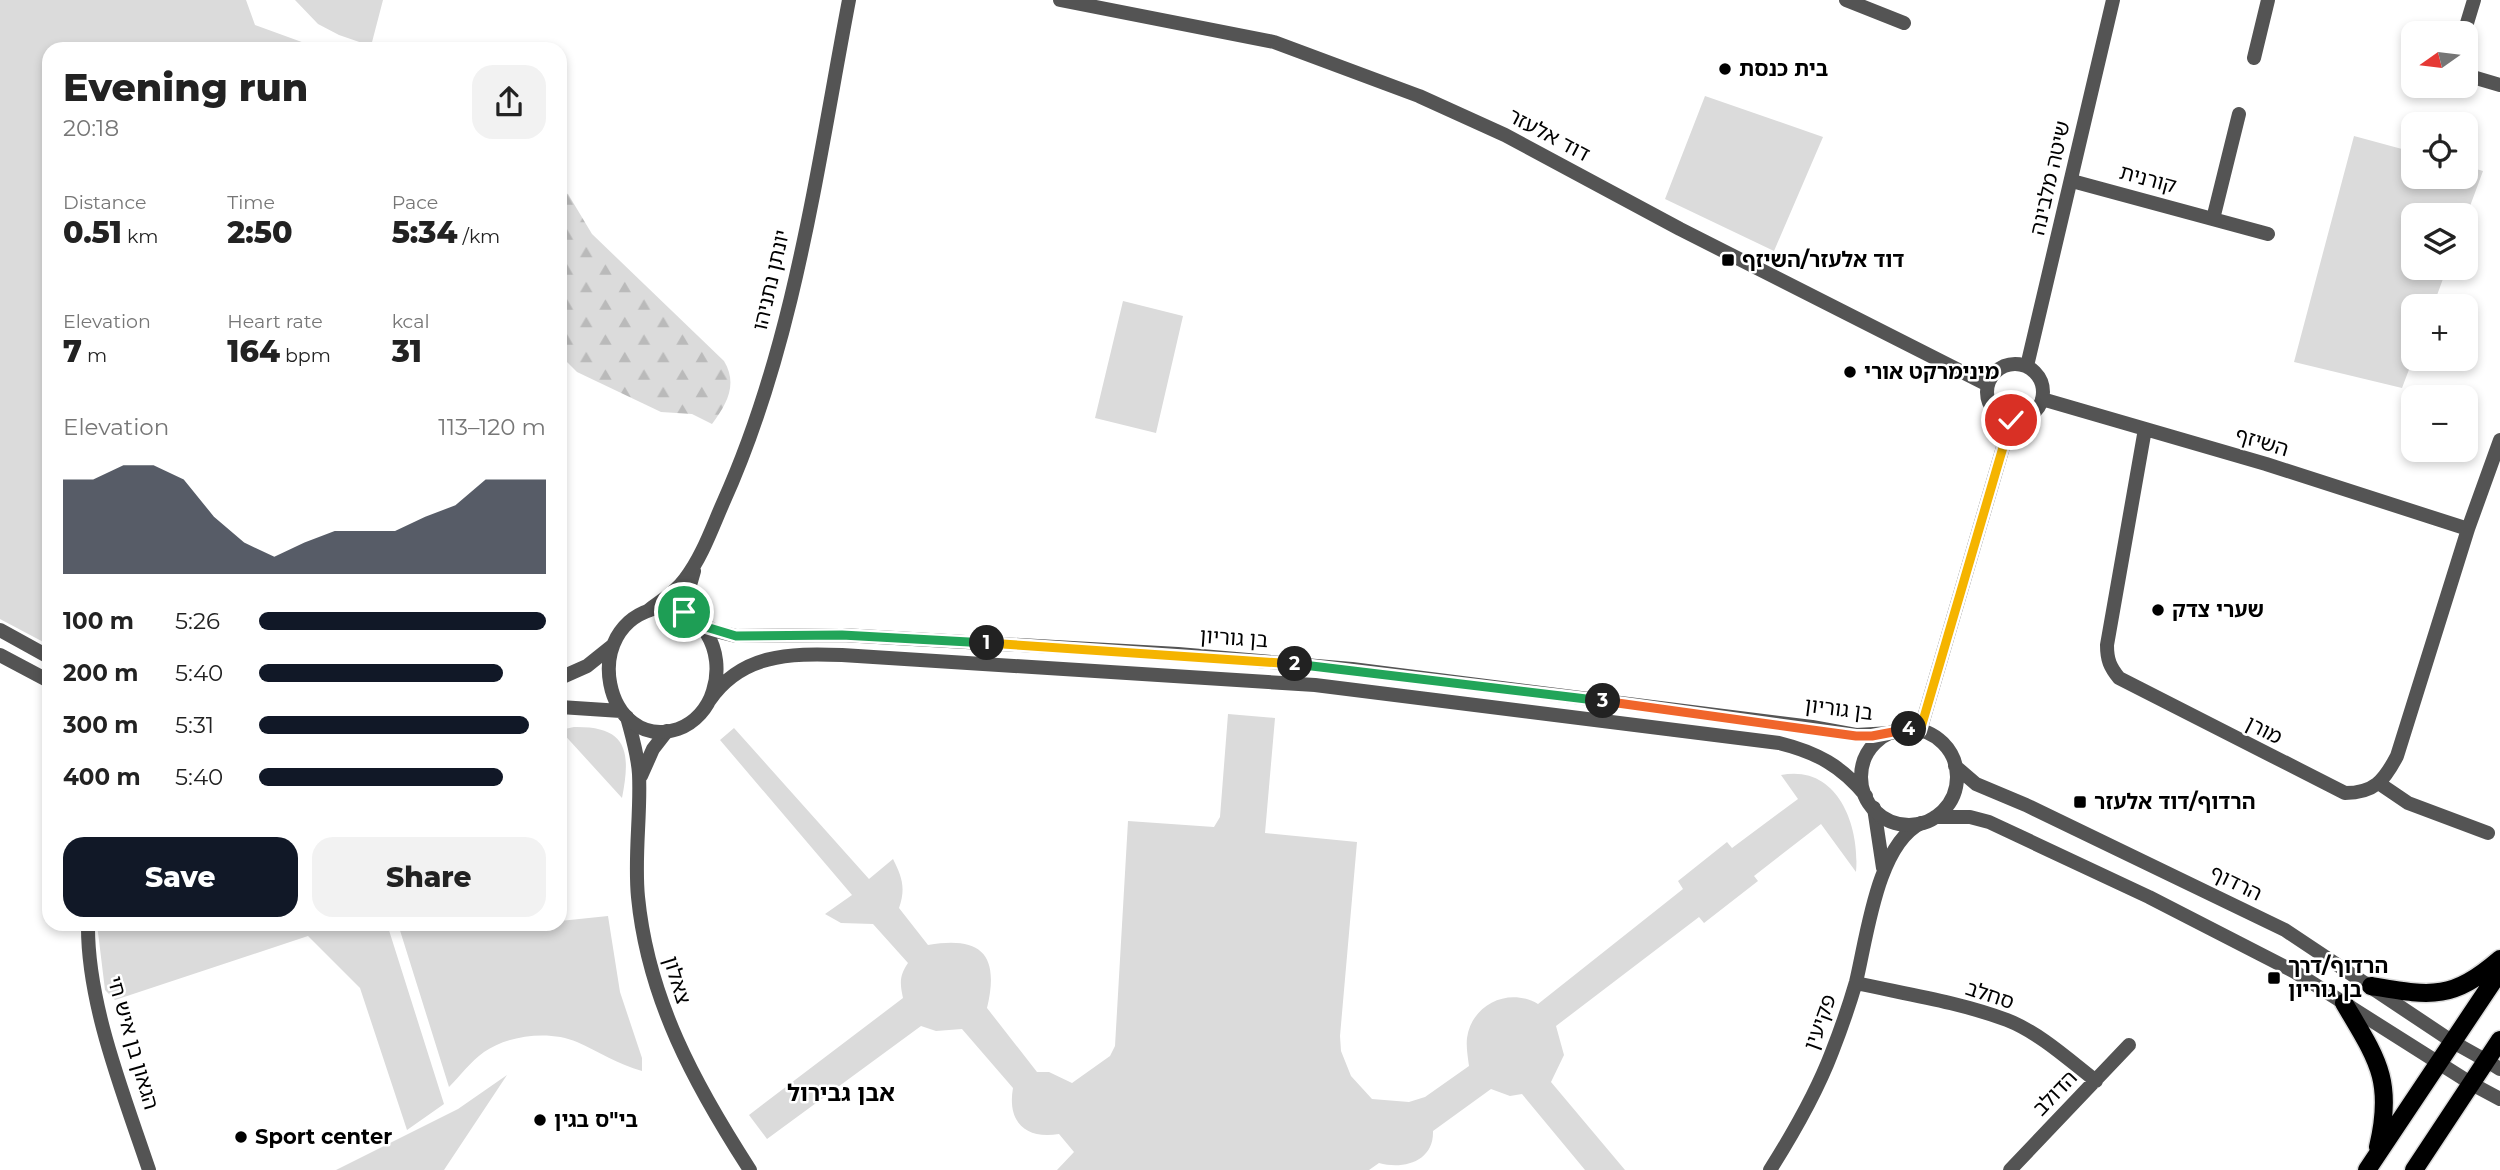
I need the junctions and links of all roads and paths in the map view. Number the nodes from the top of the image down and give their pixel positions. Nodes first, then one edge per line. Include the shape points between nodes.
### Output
1 (849, 0) edge
2 (1060, 0) edge
3 (1846, 0) edge
4 (2113, 0) edge
5 (2268, 0) edge
6 (2474, 0) edge
7 (2468, 21) edge
8 (1904, 23) dead end
9 (2255, 58) dead end
10 (2478, 79) edge
11 (2500, 85) edge
12 (2239, 114) dead end
13 (2072, 181) junction
14 (2213, 219) junction
15 (2267, 234) dead end
16 (2027, 366) junction
17 (1988, 385) junction
18 (2042, 399) junction
19 (2011, 420) junction
20 (2145, 429) junction
21 (2500, 440) edge
22 (2468, 529) junction
23 (698, 559) junction
24 (649, 610) junction
25 (694, 619) junction
26 (0, 630) edge
27 (612, 646) junction
28 (42, 653) edge
29 (0, 655) edge
30 (567, 675) edge
31 (42, 677) edge
32 (709, 701) junction
33 (567, 708) edge
34 (624, 714) junction
35 (667, 731) junction
36 (1920, 731) junction
37 (1891, 733) junction
38 (1955, 766) junction
39 (639, 781) junction
40 (2380, 784) junction
41 (1870, 802) junction
42 (1935, 817) junction
43 (1921, 823) junction
44 (2488, 833) dead end
45 (1882, 877) junction
46 (88, 931) edge
47 (2500, 959) edge
48 (2500, 971) edge
49 (1856, 983) junction
50 (2371, 986) junction
51 (2344, 1003) junction
52 (2500, 1040) edge
53 (2453, 1042) junction
54 (2129, 1045) dead end
55 (2439, 1065) junction
56 (2493, 1065) edge
57 (2095, 1082) junction
58 (2473, 1084) junction
59 (2500, 1099) edge
60 (2377, 1153) junction
61 (149, 1170) edge
62 (750, 1170) edge
63 (1770, 1170) edge
64 (2010, 1170) edge
65 (2367, 1170) edge
66 (2414, 1170) edge

1 - 23 street, יונתן נתניהו via 772,369 739,468
2 - 17 street, דוד אלעזר via 1274,43 1419,96 1505,135
3 - 8 street
4 - 13 street, שיטה מלבינה
5 - 9 street
6 - 7 street
10 - 11 street
12 - 14 street
13 - 14 street, קורנית
13 - 16 street, שיטה מלבינה
14 - 15 street, קורנית
16 - 17 street via 2003,366
16 - 18 street via 2041,380
17 - 19 street via 1989,404
18 - 19 street via 2034,413
18 - 20 street, השיזף
19 - 36 street
20 - 22 street, השיזף
20 - 40 street, מורן via 2107,645 2111,668 2119,678 2333,789 2357,793
21 - 22 street
22 - 40 street via 2397,756
23 - 24 street, יונתן נתניהו via 676,589
23 - 25 street, יונתן נתניהו via 690,585
24 - 25 street via 666,608
24 - 27 street via 627,623
25 - 32 street via 713,644 717,663
25 - 37 street, בן גוריון via 736,636 842,635 1282,663 1856,736
26 - 28 street
27 - 30 street
27 - 34 street via 608,676 612,695
29 - 31 street
32 - 35 street via 691,722
32 - 41 street, בן גוריון via 733,673 760,660 788,655 1211,677 1384,692 1779,743 1835,765
33 - 34 street
34 - 35 street via 650,730
34 - 39 street, צאלון
35 - 39 street, צאלון
36 - 37 street
36 - 38 street via 1945,746
37 - 41 street via 1878,741 1865,759 1862,781
38 - 42 street via 1953,795
38 - 50 street, הרדוף via 1976,784 2285,930
39 - 62 street, צאלון via 638,895 653,976 688,1066
40 - 44 street via 2408,803
41 - 43 street via 1891,821
41 - 45 street, פקיעין via 1882,849
42 - 43 street
42 - 51 street via 1970,817 2014,832 2254,950
43 - 45 street, פקיעין via 1899,842
45 - 49 street, פקיעין
46 - 61 street, הגאון בן איש חי via 91,973
47 - 50 main road via 2471,981 2440,993 2419,995
48 - 53 main road
49 - 57 street, סחלב via 2009,1021 2062,1053
49 - 63 street, פקיעין via 1818,1086
50 - 53 street, הרדוף
51 - 55 street
51 - 60 main road via 2383,1079 2386,1110
52 - 56 main road
53 - 55 main road
53 - 56 street, הרדוף
54 - 57 street, הדולב
55 - 58 street
55 - 60 main road
56 - 58 main road
57 - 64 street, הדולב
58 - 59 street
58 - 66 main road
60 - 65 main road

